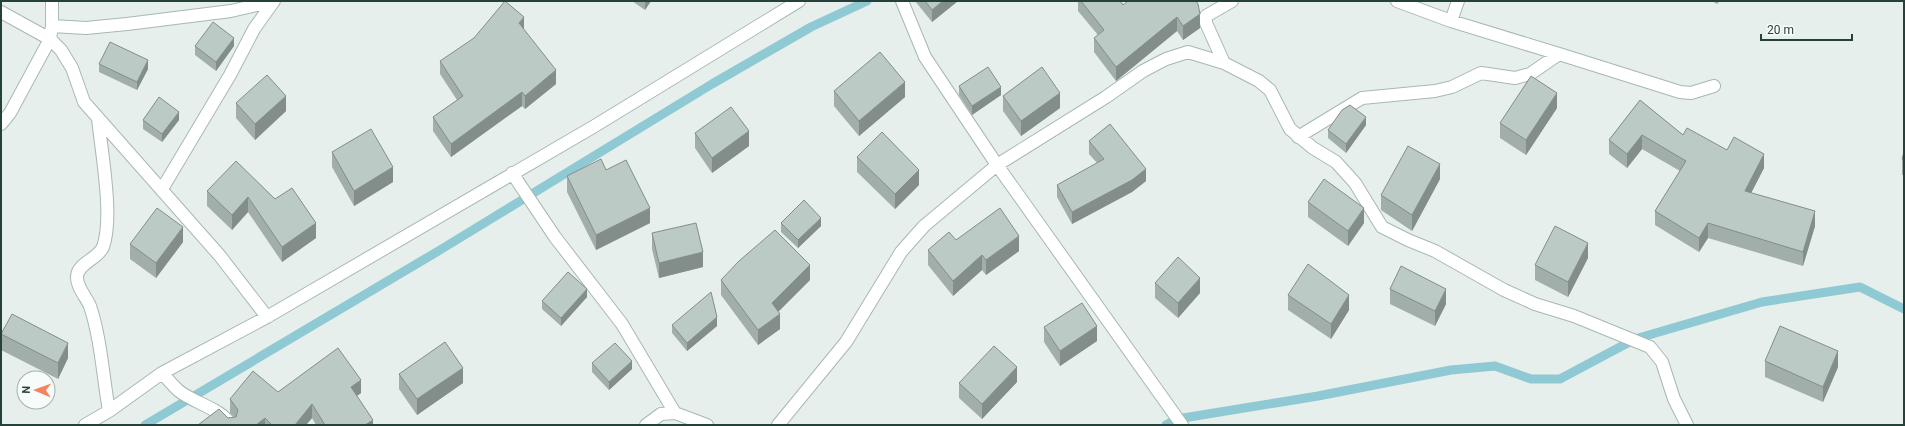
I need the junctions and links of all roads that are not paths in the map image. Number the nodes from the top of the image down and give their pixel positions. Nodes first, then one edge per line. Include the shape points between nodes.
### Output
1 (52, 1) edge
2 (274, 1) edge
3 (799, 1) edge
4 (902, 1) edge
5 (1232, 1) edge
6 (1397, 1) edge
7 (1458, 1) edge
8 (1, 12) edge
9 (1451, 21) junction
10 (52, 26) junction
11 (50, 39) junction
12 (1559, 54) junction
13 (1224, 63) junction
14 (1714, 86) dead end
15 (98, 118) junction
16 (1, 124) edge
17 (1298, 138) junction
18 (997, 166) junction
19 (512, 173) junction
20 (162, 189) junction
21 (267, 317) junction
22 (162, 373) junction
23 (109, 411) junction
24 (675, 413) junction
25 (85, 425) edge
26 (231, 425) edge
27 (646, 425) edge
28 (707, 425) edge
29 (778, 425) edge
30 (1182, 425) edge
31 (1687, 425) edge

1 - 10 street
2 - 10 street via 231,11 127,24 86,28
2 - 20 street via 254,29 230,75
3 - 19 street via 593,127
4 - 18 street via 925,57
5 - 13 street via 1206,16 1206,23
6 - 9 street
7 - 9 street
8 - 11 street
9 - 12 street
10 - 11 street
11 - 15 street via 61,50 72,68 84,102
11 - 16 street via 10,113
12 - 14 street via 1680,92 1691,93
12 - 17 street via 1530,74 1515,78 1481,73 1452,87 1435,91 1362,98
13 - 17 street via 1259,81 1270,90 1290,129
13 - 18 street via 1188,52 1166,59 1143,71
15 - 20 street
15 - 23 street via 107,198 105,238 102,249 79,269 77,279 90,306
17 - 31 street via 1336,162 1355,184 1382,226 1535,304 1574,316 1650,346 1662,362 1674,399
18 - 29 street via 924,226 901,252 846,342
18 - 30 street
19 - 21 street
19 - 24 street via 555,237 622,324
20 - 21 street via 220,256
21 - 22 street
22 - 23 street
22 - 26 street via 179,391 217,412
23 - 25 street
24 - 27 street via 661,414
24 - 28 street

